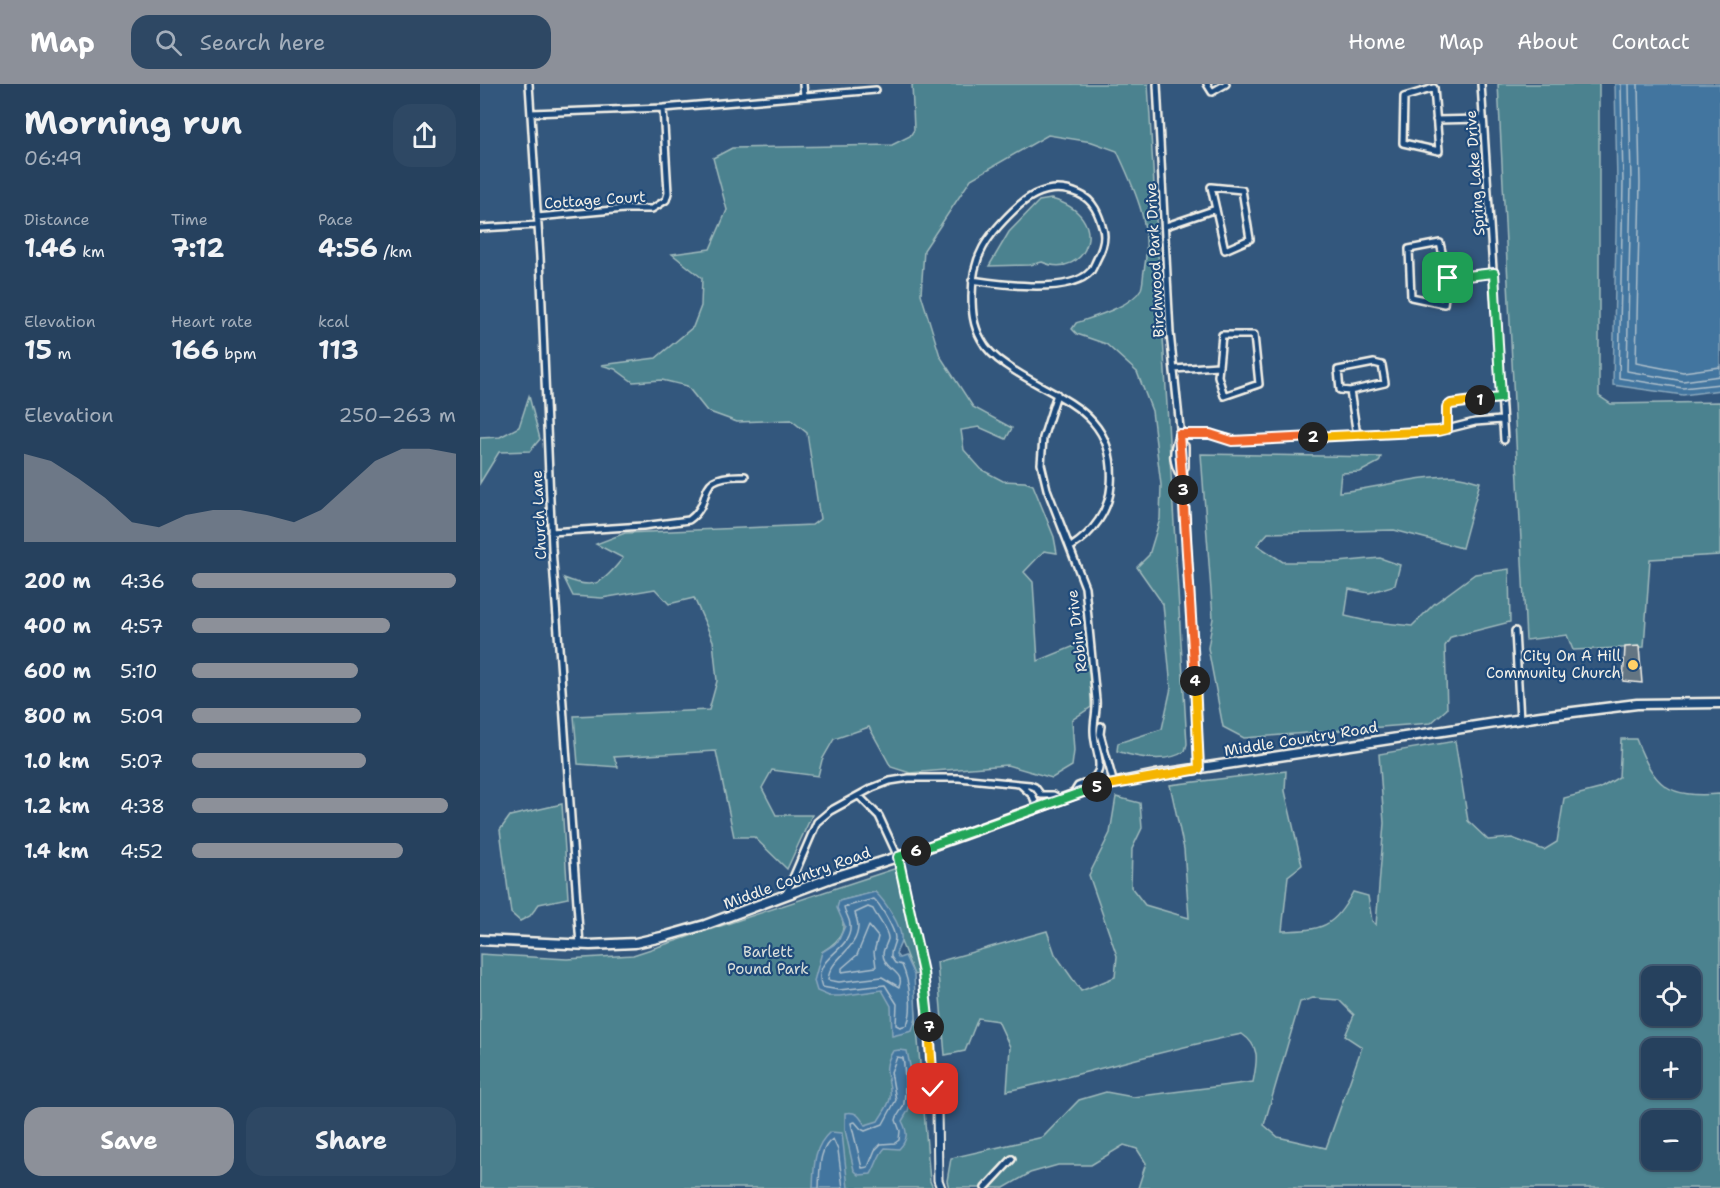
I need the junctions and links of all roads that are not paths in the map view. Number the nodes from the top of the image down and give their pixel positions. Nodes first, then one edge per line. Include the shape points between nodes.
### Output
1 (529, 84) edge
2 (803, 84) edge
3 (1156, 84) edge
4 (1207, 84) edge
5 (1226, 84) edge
6 (1481, 84) edge
7 (876, 90) dead end
8 (804, 96) junction
9 (663, 108) junction
10 (531, 113) junction
11 (1483, 118) junction
12 (1437, 120) junction
13 (1216, 209) junction
14 (537, 217) junction
15 (537, 225) junction
16 (1166, 226) junction
17 (480, 228) edge
18 (1494, 273) junction
19 (1448, 278) junction
20 (972, 280) junction
21 (1218, 366) junction
22 (1174, 369) junction
23 (1350, 391) junction
24 (1057, 394) junction
25 (1501, 398) junction
26 (1502, 420) junction
27 (1447, 429) junction
28 (1179, 434) junction
29 (1357, 435) junction
30 (1504, 440) dead end
31 (745, 476) dead end
32 (1182, 479) junction
33 (551, 532) junction
34 (1071, 547) junction
35 (1515, 631) dead end
36 (1720, 703) edge
37 (1097, 715) junction
38 (1520, 720) junction
39 (1199, 769) junction
40 (1114, 784) junction
41 (1021, 785) junction
42 (1072, 795) junction
43 (859, 796) junction
44 (1060, 799) junction
45 (1037, 808) junction
46 (898, 857) junction
47 (785, 896) junction
48 (480, 940) edge
49 (580, 945) junction
50 (1012, 1159) dead end
51 (941, 1188) edge
52 (985, 1188) edge

1 - 10 street, Church Lane
2 - 8 street
3 - 16 street, Birchwood Park Drive
4 - 5 street via 1212,92
6 - 11 street, Spring Lake Drive
7 - 8 street
8 - 9 street
9 - 10 street
9 - 14 street, Cottage Court via 666,200 655,207
10 - 14 street, Church Lane
11 - 12 street
11 - 18 street, Spring Lake Drive
12 - 12 street via 1434,87 1404,97 1403,143 1439,151
13 - 13 street via 1225,250 1250,238 1242,190 1211,187
13 - 16 street
14 - 15 street, Church Lane
15 - 17 street
15 - 33 street, Church Lane
16 - 22 street, Birchwood Park Drive
18 - 19 street
18 - 25 street, Spring Lake Drive
19 - 19 street via 1440,243 1409,249 1411,297 1444,304
20 - 20 street via 1008,285 1076,281 1090,272 1101,251 1105,235 1099,215 1087,197 1067,189 1045,189 1025,199 981,248
20 - 24 street via 972,317 981,341 1020,375
21 - 21 street via 1224,396 1259,384 1254,335 1222,335
21 - 22 street
22 - 28 street, Birchwood Park Drive
23 - 23 street via 1385,383 1382,366 1374,363 1338,370 1340,390
23 - 29 street
24 - 34 street, Robin Drive via 1043,438 1041,465
24 - 34 street via 1081,408 1098,428 1109,452 1112,474 1110,499 1098,522
25 - 26 street, Spring Lake Drive
25 - 27 street via 1451,404 1447,407
26 - 27 street
26 - 30 street, Spring Lake Drive
27 - 29 street
28 - 29 street via 1210,434 1232,441
28 - 32 street, Birchwood Park Drive via 1185,454
28 - 32 street, Birchwood Park Drive via 1173,450 1174,465
31 - 33 street via 711,480 689,520
32 - 39 street, Birchwood Park Drive
33 - 49 street, Church Lane
34 - 37 street, Robin Drive via 1085,587
35 - 38 street
36 - 38 main road, Middle Country Road via 1637,704
37 - 40 street, Robin Drive
37 - 42 street, Robin Drive via 1094,727 1099,770
38 - 39 main road, Middle Country Road
39 - 40 main road, Middle Country Road
40 - 42 main road, Middle Country Road
41 - 43 street via 959,777 909,778 890,781
41 - 44 street via 1030,785 1041,795
41 - 45 street via 1033,796
42 - 44 main road, Middle Country Road
43 - 46 street via 879,816
43 - 47 street via 817,822
44 - 45 main road, Middle Country Road
45 - 46 main road, Middle Country Road
46 - 47 main road, Middle Country Road
46 - 51 street via 923,973 938,1109
47 - 49 main road, Middle Country Road via 666,936 635,943
48 - 49 main road, Middle Country Road
50 - 52 street

